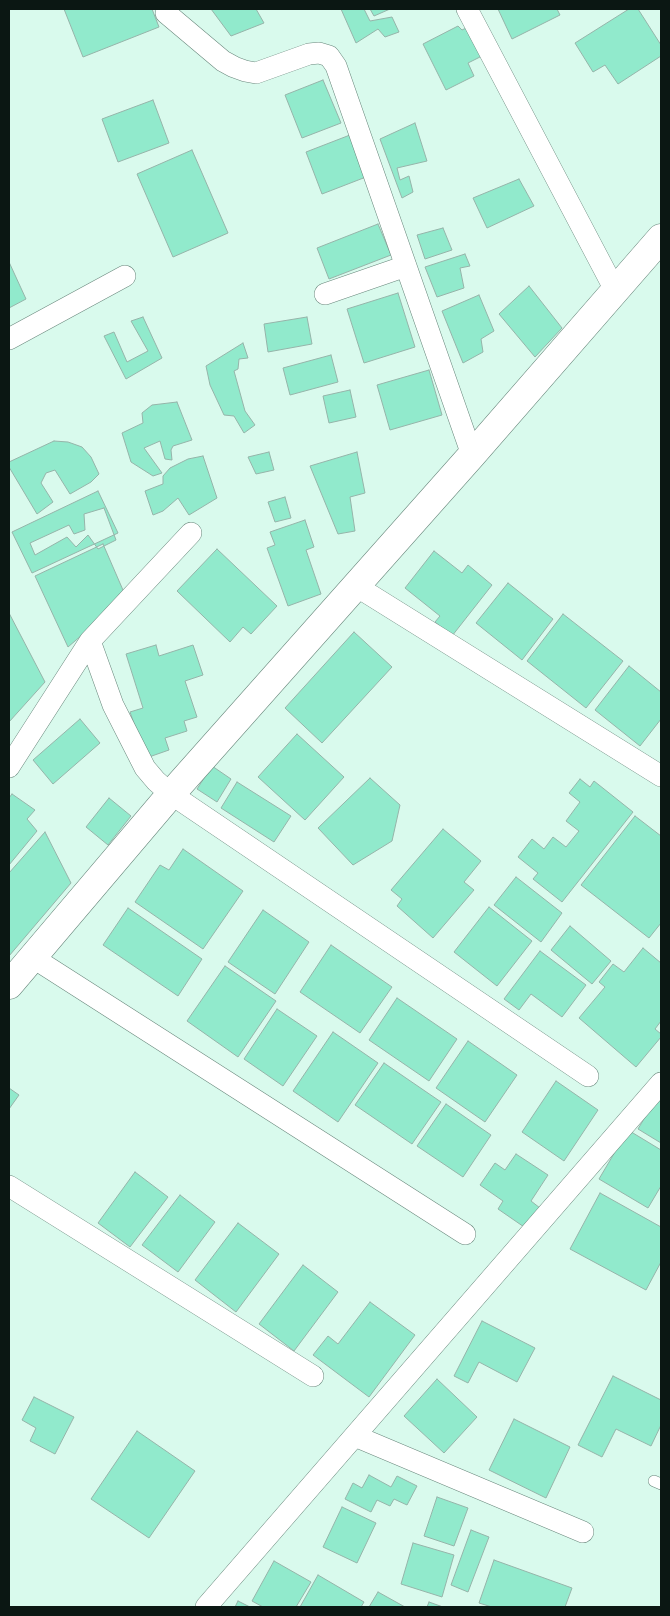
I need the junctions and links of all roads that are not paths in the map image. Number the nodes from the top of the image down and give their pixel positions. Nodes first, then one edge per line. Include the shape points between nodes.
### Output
1 (467, 9) edge
2 (166, 12) dead end
3 (661, 238) edge
4 (406, 266) junction
5 (125, 276) dead end
6 (616, 292) junction
7 (325, 294) dead end
8 (9, 339) edge
9 (472, 455) junction
10 (191, 533) dead end
11 (356, 586) junction
12 (90, 641) junction
13 (9, 767) edge
14 (661, 776) edge
15 (171, 794) junction
16 (32, 958) junction
17 (9, 985) edge
18 (588, 1076) dead end
19 (661, 1083) edge
20 (9, 1186) edge
21 (465, 1234) dead end
22 (313, 1376) dead end
23 (355, 1436) junction
24 (583, 1532) dead end
25 (206, 1607) edge

1 - 6 street
2 - 4 street via 223,61 245,71 256,72 308,54 329,56 336,66
3 - 6 street
4 - 7 street
4 - 9 street
5 - 8 street
6 - 9 street
9 - 11 street
10 - 12 street
11 - 14 street
11 - 15 street
12 - 13 street
12 - 15 street via 113,705 141,760 156,782
15 - 16 street
15 - 18 street
16 - 17 street
16 - 21 street
19 - 23 street
20 - 22 street
23 - 24 street
23 - 25 street

